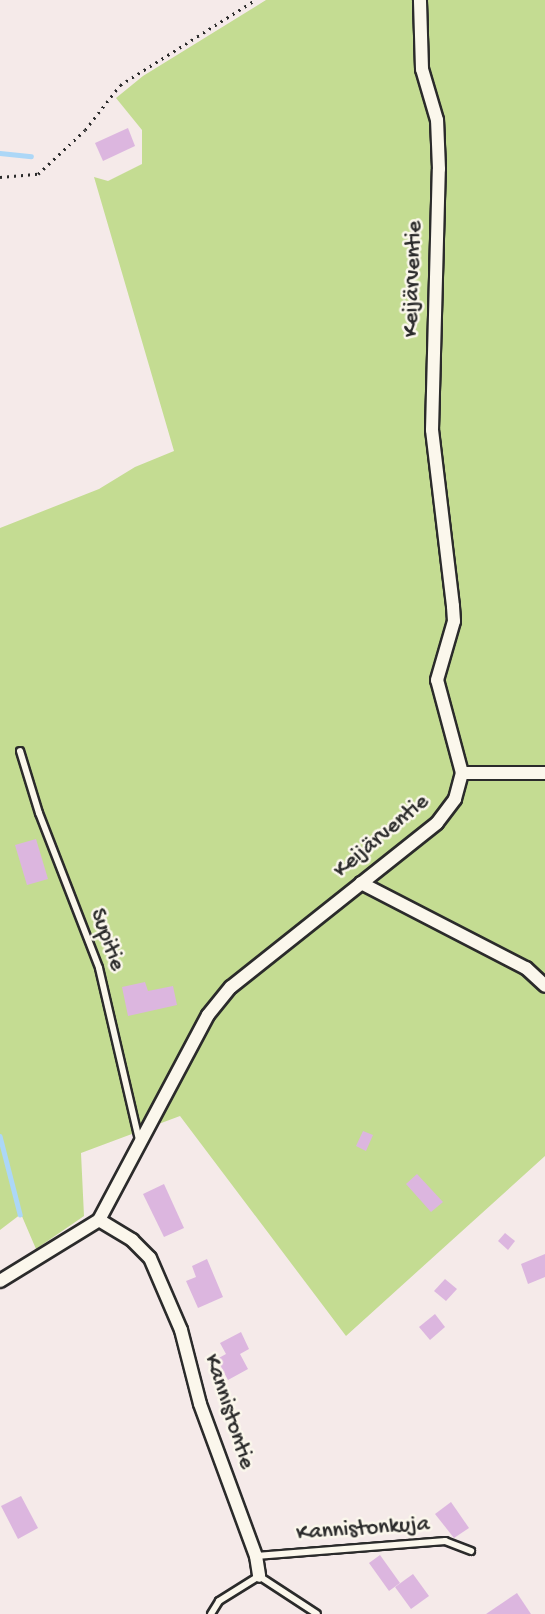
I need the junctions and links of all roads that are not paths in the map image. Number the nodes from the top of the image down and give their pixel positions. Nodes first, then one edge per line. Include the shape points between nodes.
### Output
1 (420, 0) edge
2 (20, 751) dead end
3 (462, 773) junction
4 (545, 773) edge
5 (361, 883) junction
6 (545, 986) edge
7 (140, 1146) junction
8 (99, 1220) junction
9 (0, 1281) edge
10 (471, 1551) dead end
11 (256, 1556) junction
12 (259, 1576) junction
13 (211, 1614) edge
14 (317, 1614) edge

1 - 3 street, Keijärventie via 422,69 437,120 439,169 432,430 454,621 437,680
2 - 7 lane, Supitie via 38,813 99,968
3 - 4 street
3 - 5 street, Keijärventie via 456,799 437,823
5 - 6 street via 526,968
5 - 7 street, Keijärventie via 230,987 208,1015
7 - 8 street, Keijärventie
8 - 9 street, Keijärventie
8 - 11 street, Kannistontie via 132,1240 150,1258 181,1330 200,1404
10 - 11 lane, Kannistonkuja via 444,1542
11 - 12 street, Kannistontie
12 - 13 lane via 219,1601
12 - 14 lane

